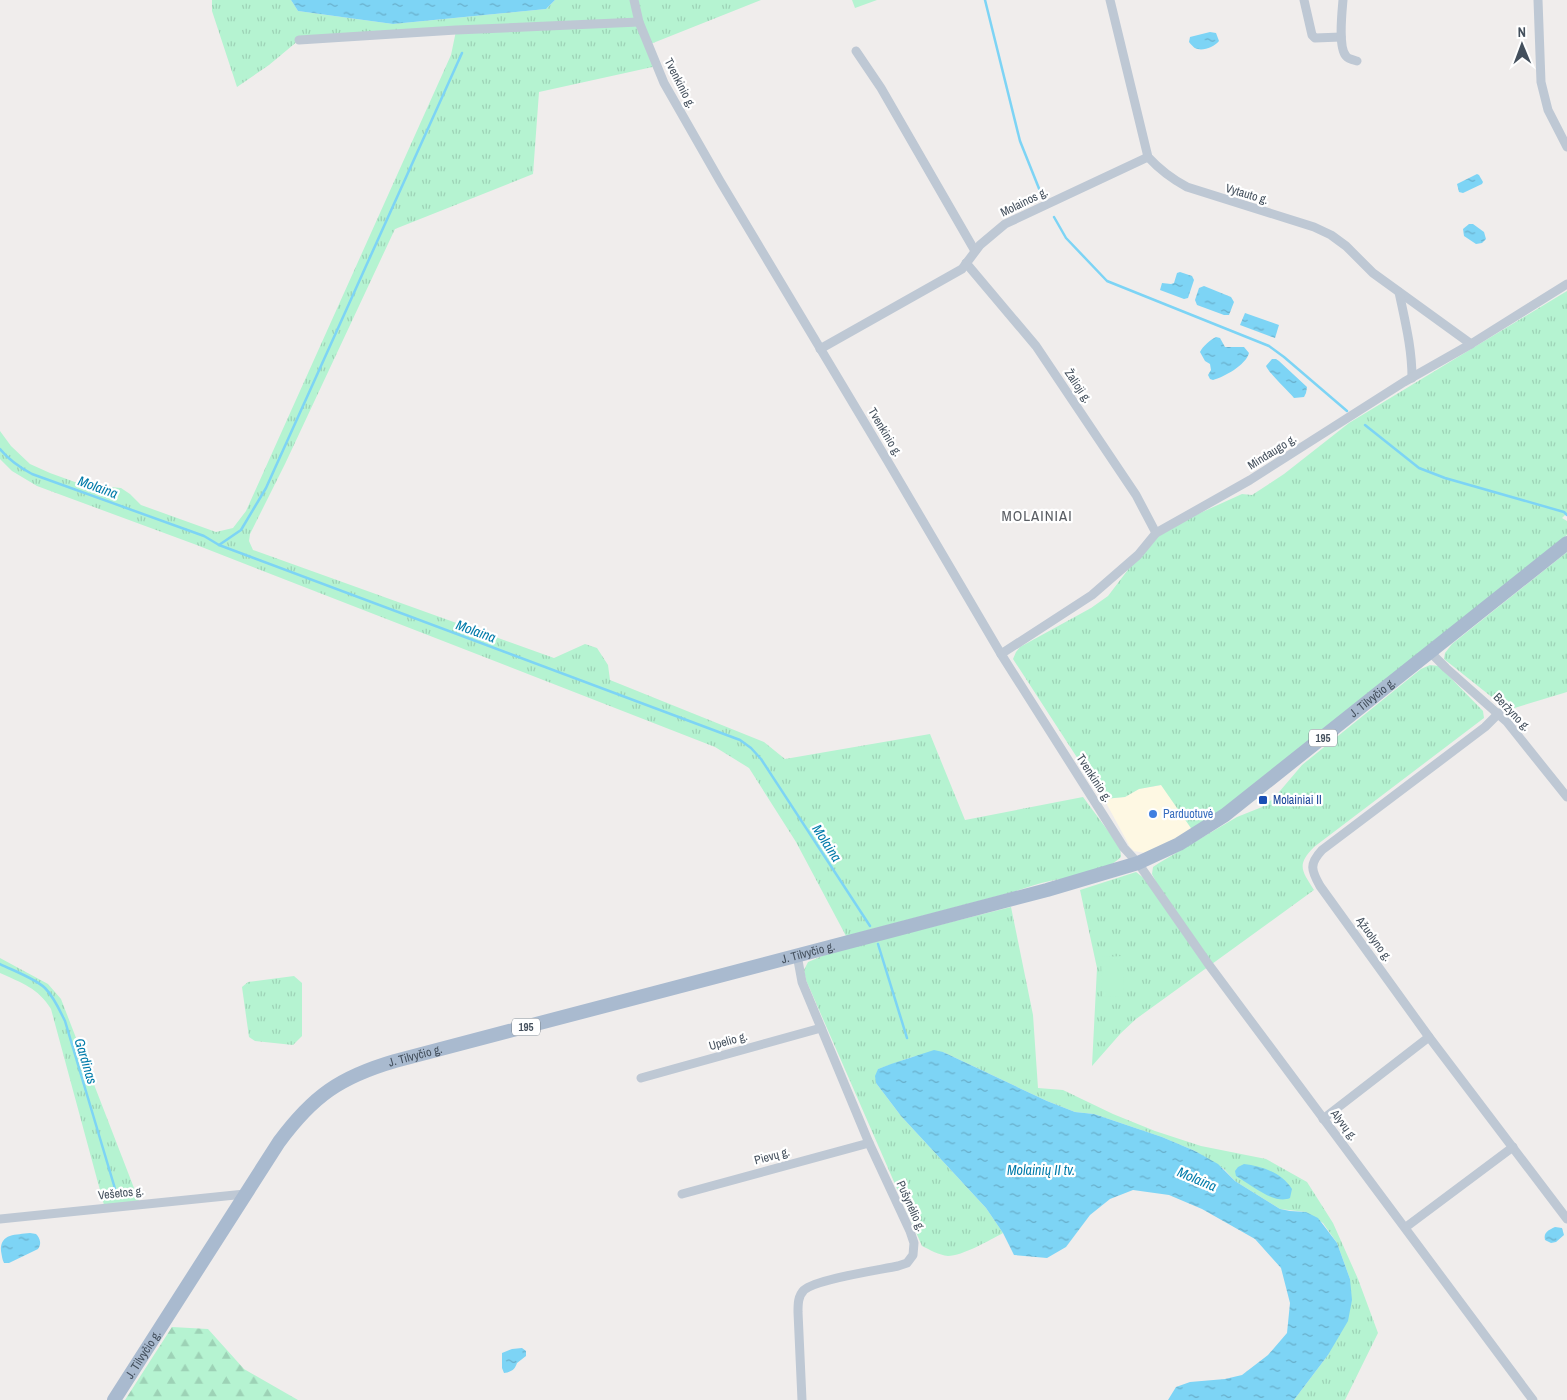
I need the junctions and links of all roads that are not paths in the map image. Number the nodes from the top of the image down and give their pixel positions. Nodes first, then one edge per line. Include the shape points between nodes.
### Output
1 (634, 0) edge
2 (1110, 0) edge
3 (1304, 0) edge
4 (1343, 0) edge
5 (1538, 0) edge
6 (639, 22) junction
7 (1341, 37) junction
8 (299, 40) dead end
9 (856, 51) dead end
10 (1357, 61) dead end
11 (1567, 147) edge
12 (1148, 157) junction
13 (975, 251) junction
14 (966, 263) junction
15 (1567, 284) edge
16 (1399, 292) junction
17 (1470, 344) junction
18 (820, 349) junction
19 (1412, 378) junction
20 (1156, 533) junction
21 (1567, 543) edge
22 (1430, 652) junction
23 (1001, 654) junction
24 (1499, 713) junction
25 (1567, 797) edge
26 (1138, 863) junction
27 (797, 955) junction
28 (821, 1028) junction
29 (1429, 1037) junction
30 (641, 1078) dead end
31 (1324, 1119) junction
32 (869, 1143) junction
33 (1514, 1147) junction
34 (245, 1194) junction
35 (682, 1194) dead end
36 (0, 1219) edge
37 (1567, 1219) edge
38 (1406, 1228) junction
39 (114, 1400) edge
40 (802, 1400) edge
41 (1533, 1400) edge

1 - 6 street, Tvenkinio g.
2 - 12 street
3 - 7 street via 1312,35 1315,38
4 - 7 street
5 - 11 street via 1541,82 1548,110
6 - 8 street
6 - 18 street, Tvenkinio g. via 664,83
7 - 10 street via 1347,58
9 - 13 street via 881,88
12 - 13 street, Molainos g. via 1004,224
12 - 16 street, Vytauto g. via 1159,169 1186,187 1331,235
13 - 14 street, Molainos g.
14 - 18 street, Molainos g. via 962,269
14 - 20 street, Žalioji g. via 1036,346 1136,495
15 - 17 street, Mindaugo g.
16 - 17 street, Vytauto g.
16 - 19 street via 1409,339
17 - 19 street, Mindaugo g.
18 - 23 street, Tvenkinio g.
19 - 20 street, Mindaugo g. via 1250,480
20 - 23 street, Mindaugo g. via 1138,555 1092,596
21 - 22 main road, J. Tilvyčio g. / 195
22 - 24 street, Beržyno g.
22 - 26 main road, J. Tilvyčio g. / 195 via 1225,816 1179,844
23 - 26 street, Tvenkinio g. via 1124,848
24 - 25 street, Beržyno g.
24 - 29 street, Ąžuolyno g. via 1485,727 1322,850 1312,865 1320,886
26 - 27 main road, J. Tilvyčio g. / 195
26 - 31 street, Alyvų g.
27 - 28 street, Pušynėlio g. via 802,982
27 - 34 main road, J. Tilvyčio g. / 195 via 368,1069 340,1082 302,1113
28 - 30 street, Upelio g.
28 - 32 street, Pušynėlio g.
29 - 31 street
29 - 33 street, Ąžuolyno g.
31 - 38 street, Alyvų g.
32 - 35 street, Pievų g.
32 - 40 street, Pušynėlio g. via 910,1231 914,1242 913,1255 907,1263 898,1266 825,1280 810,1285 802,1292 798,1312
33 - 37 street, Ąžuolyno g.
33 - 38 street
34 - 36 street, Vešetos g.
34 - 39 main road, J. Tilvyčio g. / 195
38 - 41 street, Alyvų g.

